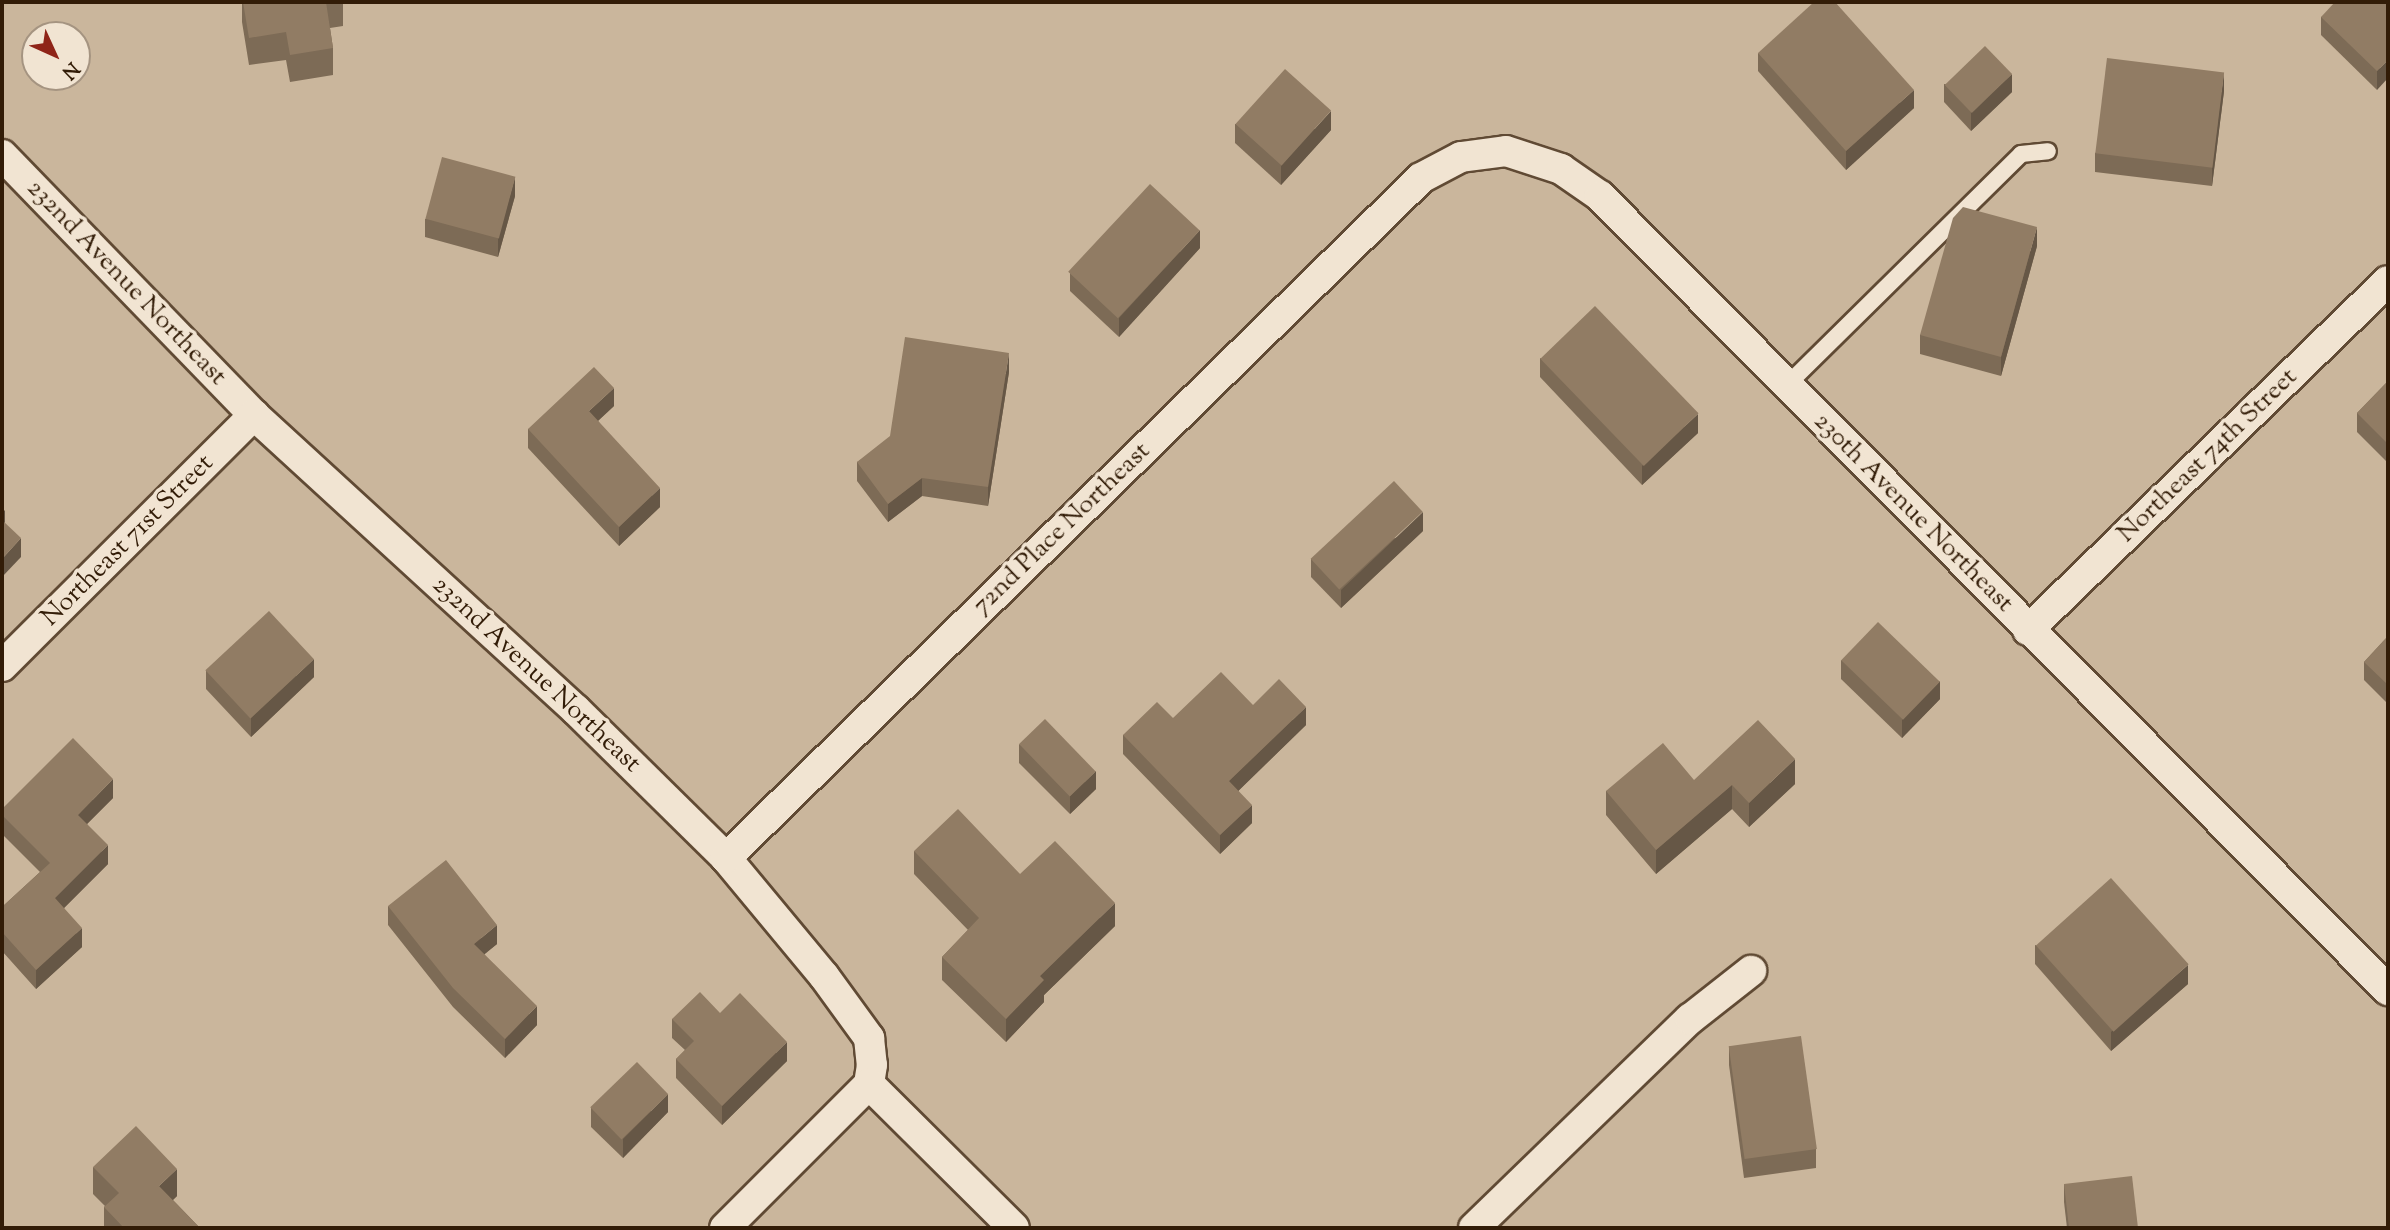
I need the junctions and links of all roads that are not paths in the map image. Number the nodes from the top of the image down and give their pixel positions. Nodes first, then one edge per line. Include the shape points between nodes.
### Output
1 (2048, 151) dead end
2 (2, 155) edge
3 (1398, 200) joint
4 (2388, 281) edge
5 (1787, 385) junction
6 (254, 415) junction
7 (2028, 630) junction
8 (2, 666) edge
9 (726, 858) junction
10 (1751, 971) dead end
11 (2388, 989) edge
12 (869, 1084) junction
13 (725, 1228) edge
14 (1014, 1228) edge
15 (1474, 1228) edge

1 - 5 lane via 2021,154
2 - 6 street, 232nd Avenue Northeast
3 - 5 street, 230th Avenue Northeast via 1421,178 1461,157 1506,151 1561,169 1600,196
3 - 9 street, 72nd Place Northeast
4 - 7 street, Northeast 74th Street
5 - 7 street, 230th Avenue Northeast
6 - 8 street, Northeast 71st Street
6 - 9 street, 232nd Avenue Northeast via 576,710
7 - 11 street, 230th Avenue Northeast
9 - 12 street, 232nd Avenue Northeast via 869,1038
10 - 15 street via 1690,1019
12 - 13 street
12 - 14 street

